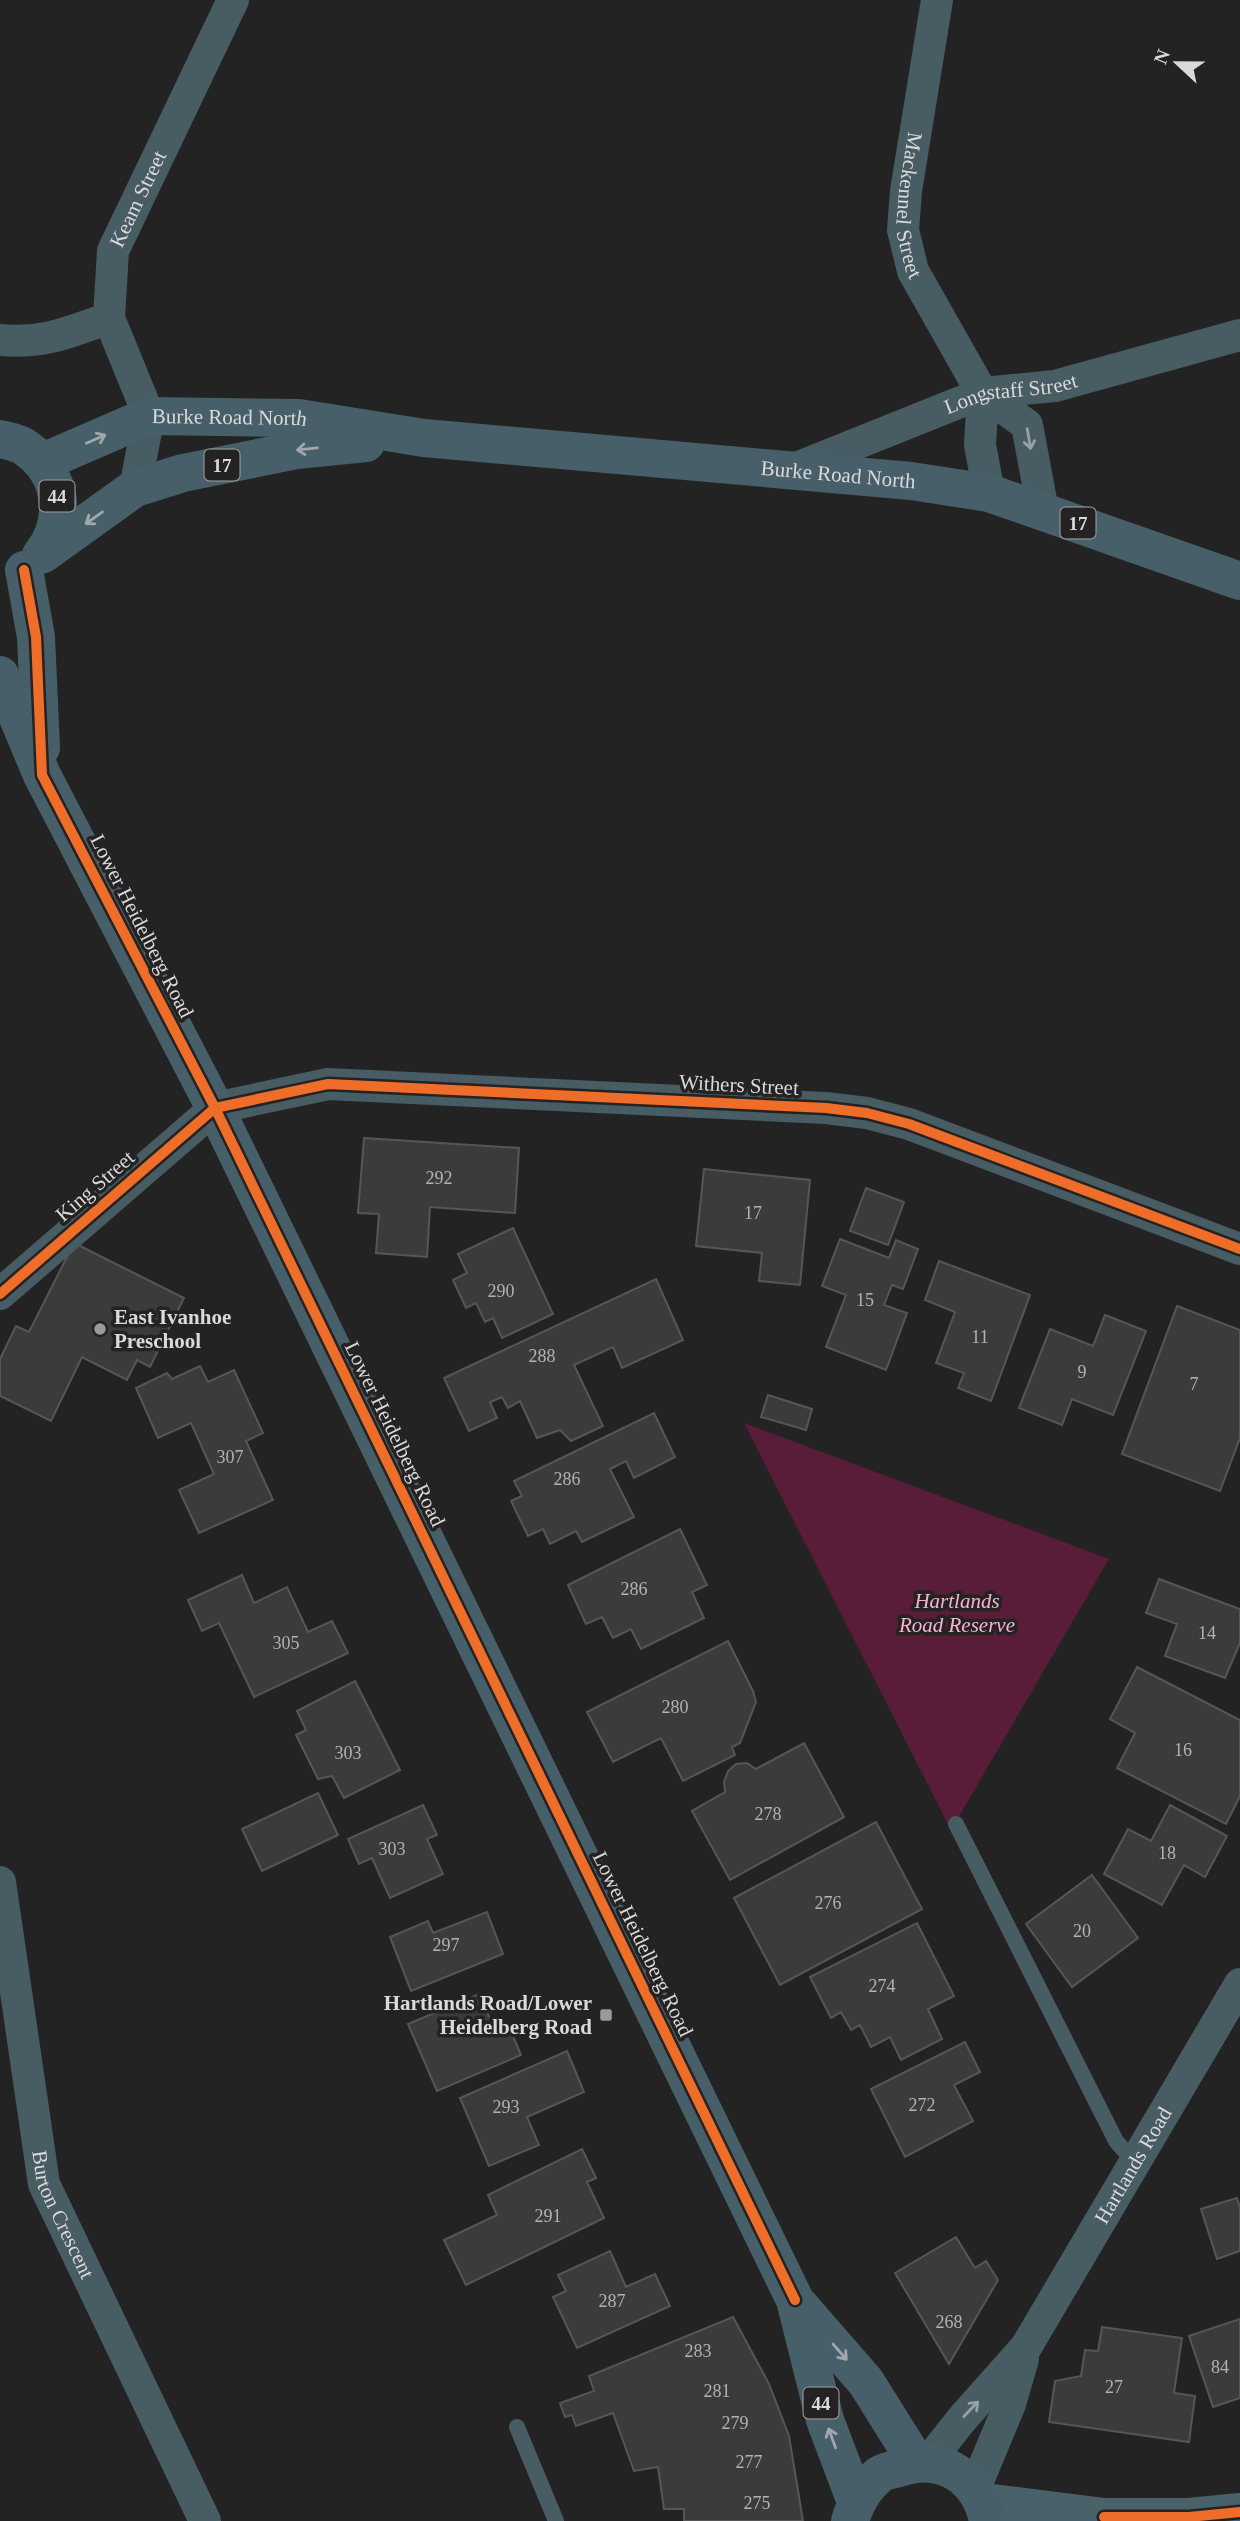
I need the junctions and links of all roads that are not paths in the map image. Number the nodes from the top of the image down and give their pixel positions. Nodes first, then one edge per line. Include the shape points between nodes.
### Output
1 (233, 0) edge
2 (937, 0) edge
3 (109, 318) junction
4 (1240, 335) edge
5 (0, 340) edge
6 (984, 393) junction
7 (149, 415) junction
8 (0, 417) edge
9 (424, 438) junction
10 (22, 449) edge
11 (789, 470) junction
12 (135, 488) junction
13 (989, 493) junction
14 (1043, 511) junction
15 (22, 567) edge
16 (1240, 581) edge
17 (0, 675) edge
18 (42, 775) junction
19 (215, 1108) junction
20 (1240, 1249) edge
21 (0, 1294) edge
22 (956, 1824) dead end
23 (0, 1882) edge
24 (1240, 1984) edge
25 (1135, 2163) junction
26 (795, 2300) junction
27 (1026, 2347) junction
28 (517, 2427) dead end
29 (922, 2462) junction
30 (982, 2504) edge
31 (853, 2512) edge
32 (1240, 2514) edge
33 (205, 2521) edge
34 (556, 2521) edge
35 (1226, 2521) edge

1 - 3 street, Keam Street via 113,250
2 - 6 street, Mackennel Street via 903,230 913,271
3 - 5 street via 48,338
3 - 7 street, Keam Street
4 - 6 street, Longstaff Street via 1055,386
6 - 11 street, Longstaff Street
6 - 13 street via 980,445
6 -> 14 street, Mackennel Street via 1027,425
7 - 9 main road, Burke Road North / 17 via 299,418
10 -> 7 main road, Burke Road North / 17
7 - 12 street
8 - 10 main road, 44
9 - 11 main road, Burke Road North / 17
9 -> 12 main road, Burke Road North / 17 via 298,450 183,472
10 - 15 main road, 44 via 55,484 60,508 55,533
11 - 13 main road, Burke Road North / 17
12 -> 15 main road, Burke Road North / 17
13 - 14 main road, Burke Road North / 17
14 - 16 main road, Burke Road North / 17
15 - 18 main road, Lower Heidelberg Road / 44 via 36,637
17 - 18 main road, Lower Heidelberg Road / 44
18 - 19 main road, Lower Heidelberg Road / 44
19 - 20 street, Withers Street via 328,1084 867,1113 908,1124
19 - 21 street, King Street
19 - 26 main road, Lower Heidelberg Road / 44
22 - 25 lane via 1116,2141
23 - 33 street, Burton Crescent via 44,2184
24 - 25 street, Hartlands Road
25 - 27 street, Hartlands Road
26 -> 29 main road, Lower Heidelberg Road / 44 via 866,2382
31 -> 26 main road, Lower Heidelberg Road / 44
29 -> 27 street, Hartlands Road
27 - 30 street, Hartlands Road
28 - 34 lane
29 - 30 main road via 954,2470
29 - 31 main road, 44 via 880,2474
30 - 32 street via 1104,2517
32 - 35 street

